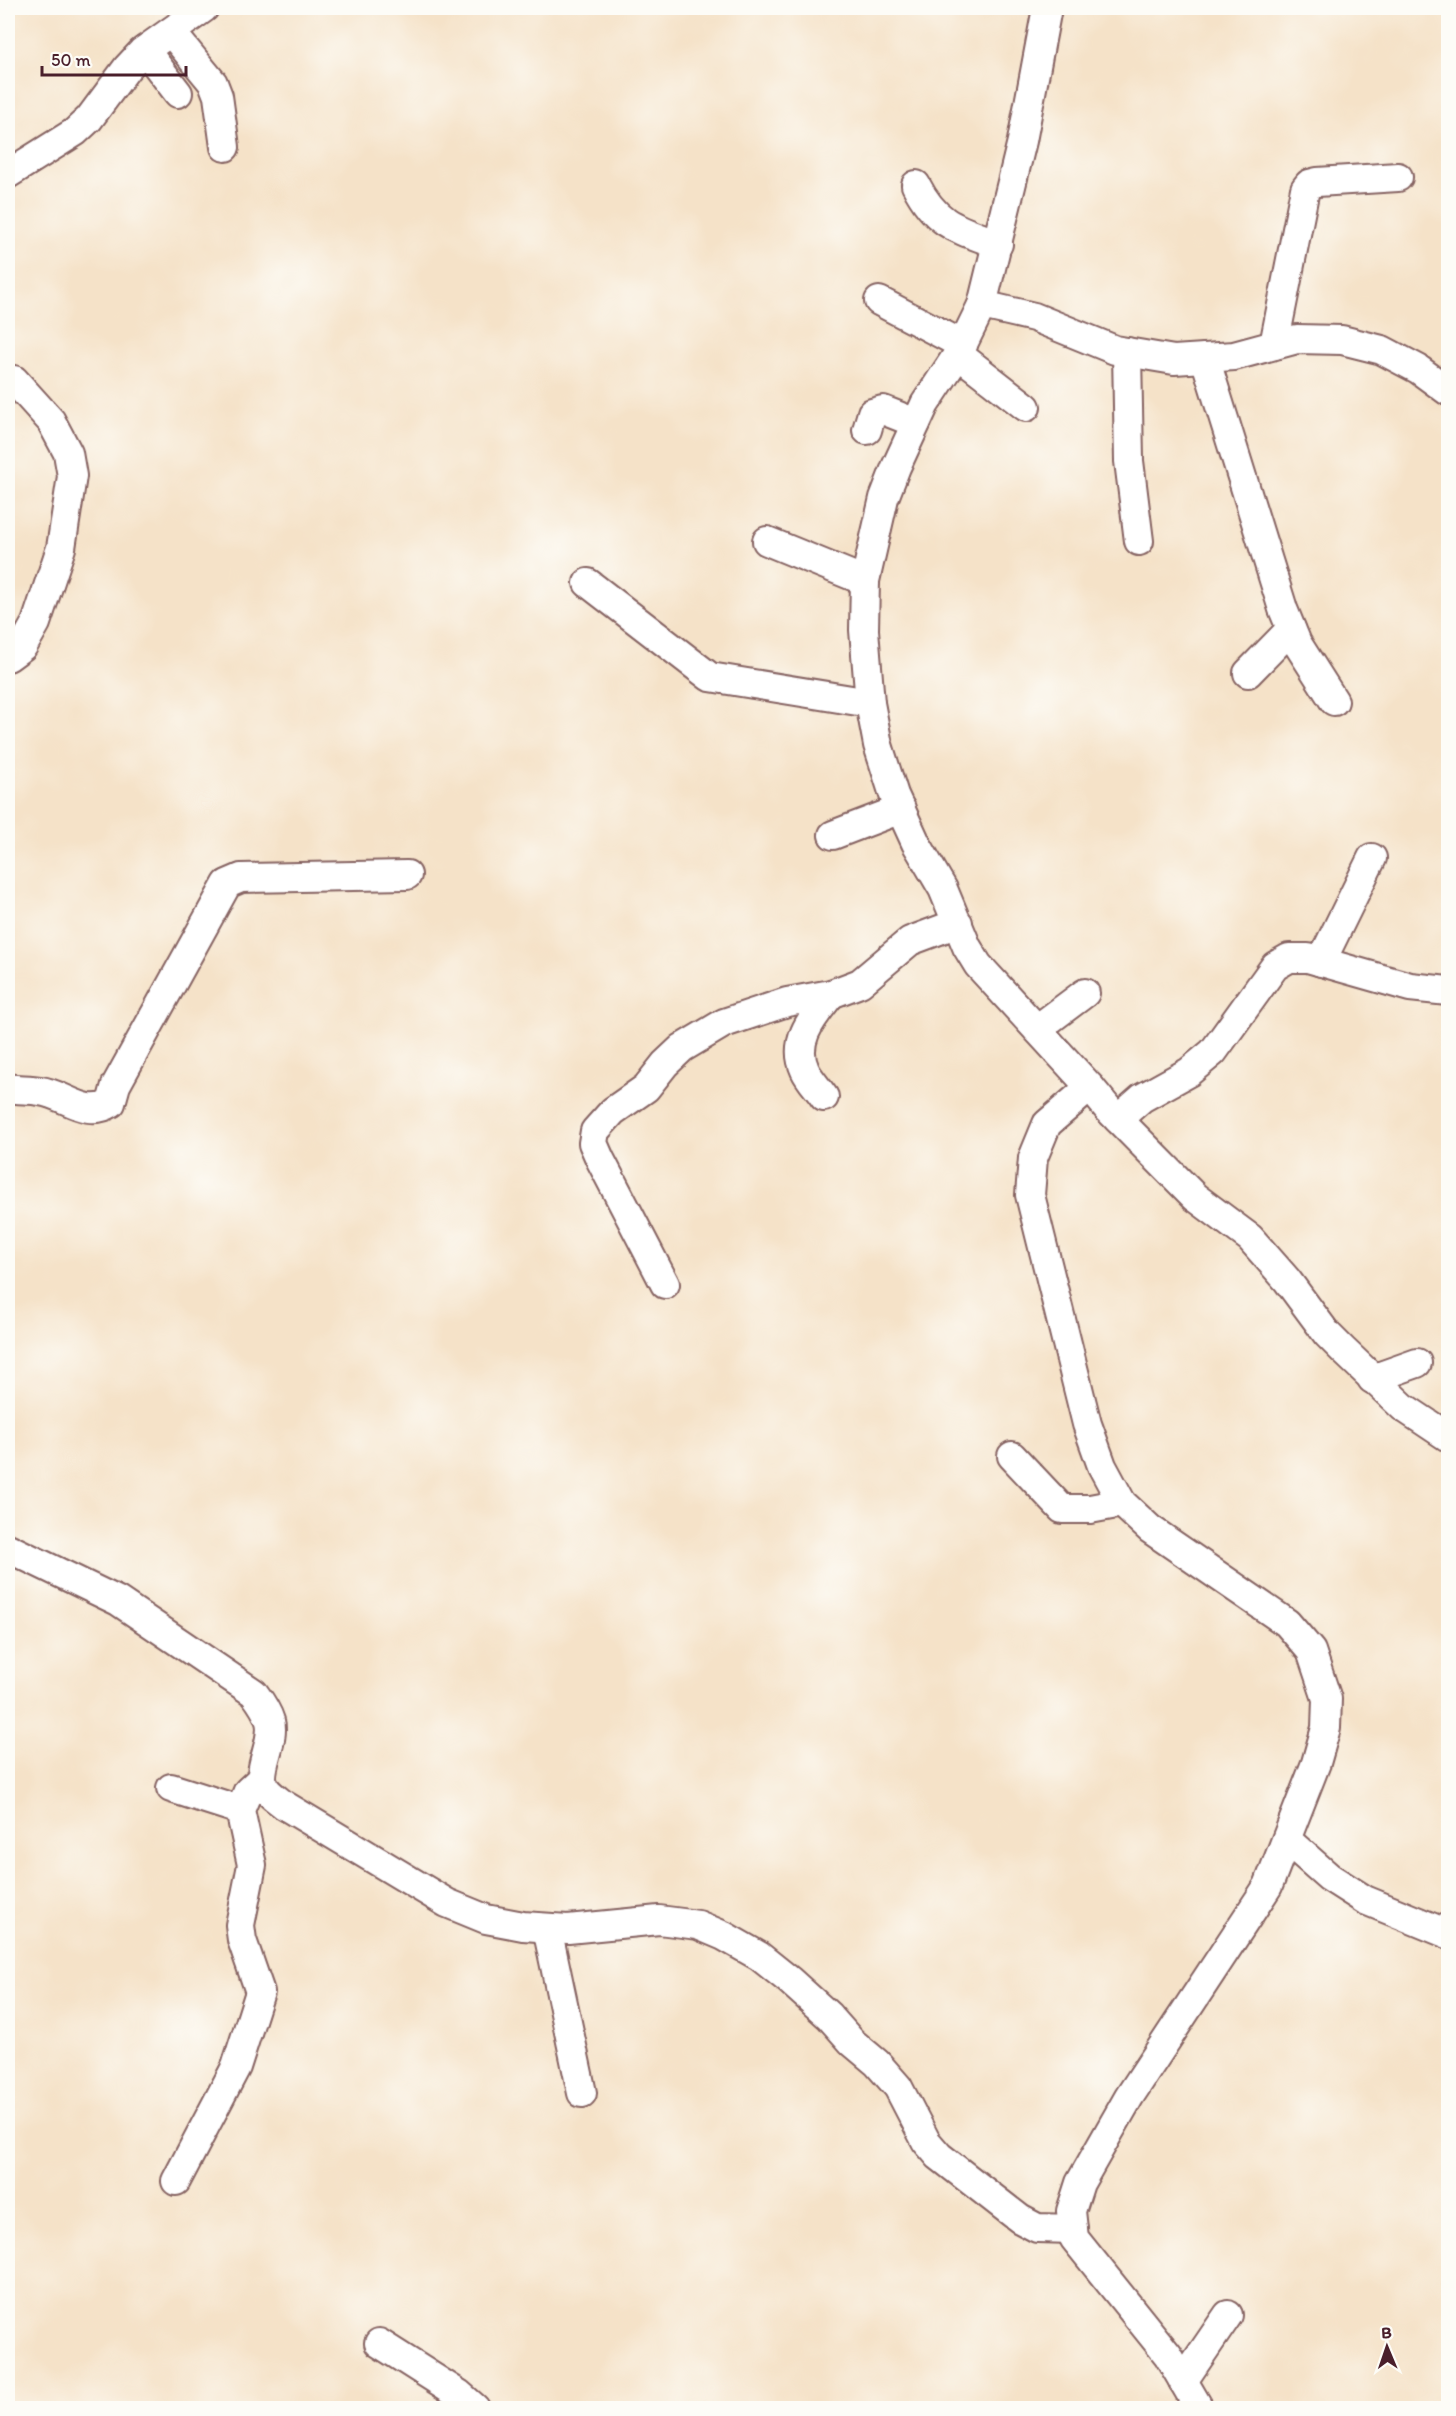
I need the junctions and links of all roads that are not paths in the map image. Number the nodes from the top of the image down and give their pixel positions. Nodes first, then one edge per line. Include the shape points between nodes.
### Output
1 (204, 8) edge
2 (1047, 8) edge
3 (171, 32) junction
4 (146, 50) junction
5 (178, 93) dead end
6 (225, 147) dead end
7 (8, 174) edge
8 (1398, 177) dead end
9 (916, 185) dead end
10 (998, 244) junction
11 (879, 301) dead end
12 (982, 305) junction
13 (1274, 345) junction
14 (960, 349) junction
15 (1126, 352) junction
16 (1205, 357) junction
17 (14, 380) dead end
18 (1449, 391) edge
19 (1026, 407) dead end
20 (916, 423) junction
21 (867, 430) dead end
22 (1138, 541) dead end
23 (767, 542) dead end
24 (865, 581) junction
25 (588, 583) dead end
26 (1291, 629) junction
27 (8, 657) edge
28 (1248, 673) dead end
29 (1334, 701) dead end
30 (870, 703) junction
31 (901, 809) junction
32 (833, 836) dead end
33 (1372, 858) dead end
34 (407, 875) dead end
35 (958, 923) junction
36 (1321, 962) junction
37 (1449, 992) edge
38 (1085, 993) dead end
39 (831, 994) junction
40 (1037, 1029) junction
41 (1090, 1087) junction
42 (8, 1088) edge
43 (824, 1097) dead end
44 (1118, 1119) junction
45 (665, 1284) dead end
46 (1417, 1363) dead end
47 (1372, 1379) junction
48 (1447, 1433) edge
49 (1012, 1456) dead end
50 (1122, 1503) junction
51 (8, 1548) edge
52 (261, 1779) junction
53 (171, 1788) dead end
54 (240, 1810) junction
55 (1287, 1840) junction
56 (547, 1928) junction
57 (1449, 1934) edge
58 (582, 2093) dead end
59 (176, 2181) dead end
60 (1073, 2229) junction
61 (1228, 2315) dead end
62 (379, 2343) dead end
63 (1183, 2381) junction
64 (475, 2409) edge
65 (1199, 2409) edge

1 - 3 street
2 - 10 street
3 - 4 street
3 - 6 street via 216,89
4 - 5 street
4 - 7 street via 75,132
8 - 13 street via 1317,182 1305,189
9 - 10 street via 938,218
10 - 12 street
11 - 14 street
12 - 14 street
12 - 15 street via 1034,317
13 - 16 street via 1234,356
13 - 18 street via 1297,339 1341,340 1382,350
14 - 19 street
14 - 20 street
15 - 16 street via 1174,360
15 - 22 street
16 - 26 street
17 - 27 street via 51,421 68,453 72,476 61,548 36,623 22,646
20 - 21 street via 877,410 872,412
20 - 24 street via 884,498
23 - 24 street
24 - 30 street via 864,630
25 - 30 street via 710,677
26 - 28 street
26 - 29 street
30 - 31 street via 878,745
31 - 32 street
31 - 35 street
33 - 36 street
34 - 42 street via 241,878 226,884 116,1085 111,1103 96,1110 41,1091
35 - 39 street via 910,941 860,983
35 - 40 street via 978,965
36 - 37 street via 1410,987
36 - 44 street via 1289,958 1275,966 1213,1052 1189,1072 1142,1098
38 - 40 street
39 - 43 street via 806,1027 801,1044 804,1068
39 - 45 street via 787,1002 734,1020 690,1043 665,1064 646,1088 613,1111 595,1131 593,1143 600,1159
40 - 41 street
41 - 44 street
41 - 50 street via 1047,1124 1033,1158 1030,1195 1087,1424 1102,1466
44 - 47 street via 1195,1197 1250,1238 1327,1334
46 - 47 street
47 - 48 street via 1403,1407
49 - 50 street via 1062,1509
50 - 55 street via 1150,1529 1287,1623 1311,1651 1327,1699 1326,1728
51 - 52 street via 118,1600 254,1693 270,1722 271,1741
52 - 54 street via 248,1791
52 - 56 street via 284,1805 447,1903 486,1919
53 - 54 street
54 - 59 street via 252,1865 240,1925 260,1992 236,2067
55 - 57 street via 1329,1877 1365,1900
55 - 60 street via 1268,1886 1129,2097 1080,2183 1071,2211
56 - 58 street
56 - 60 street via 659,1920 698,1925 759,1956 829,2016 898,2087 926,2141 939,2156 1020,2219 1037,2228
60 - 63 street via 1074,2238 1089,2259 1168,2355
61 - 63 street
62 - 64 street via 459,2394
63 - 65 street

